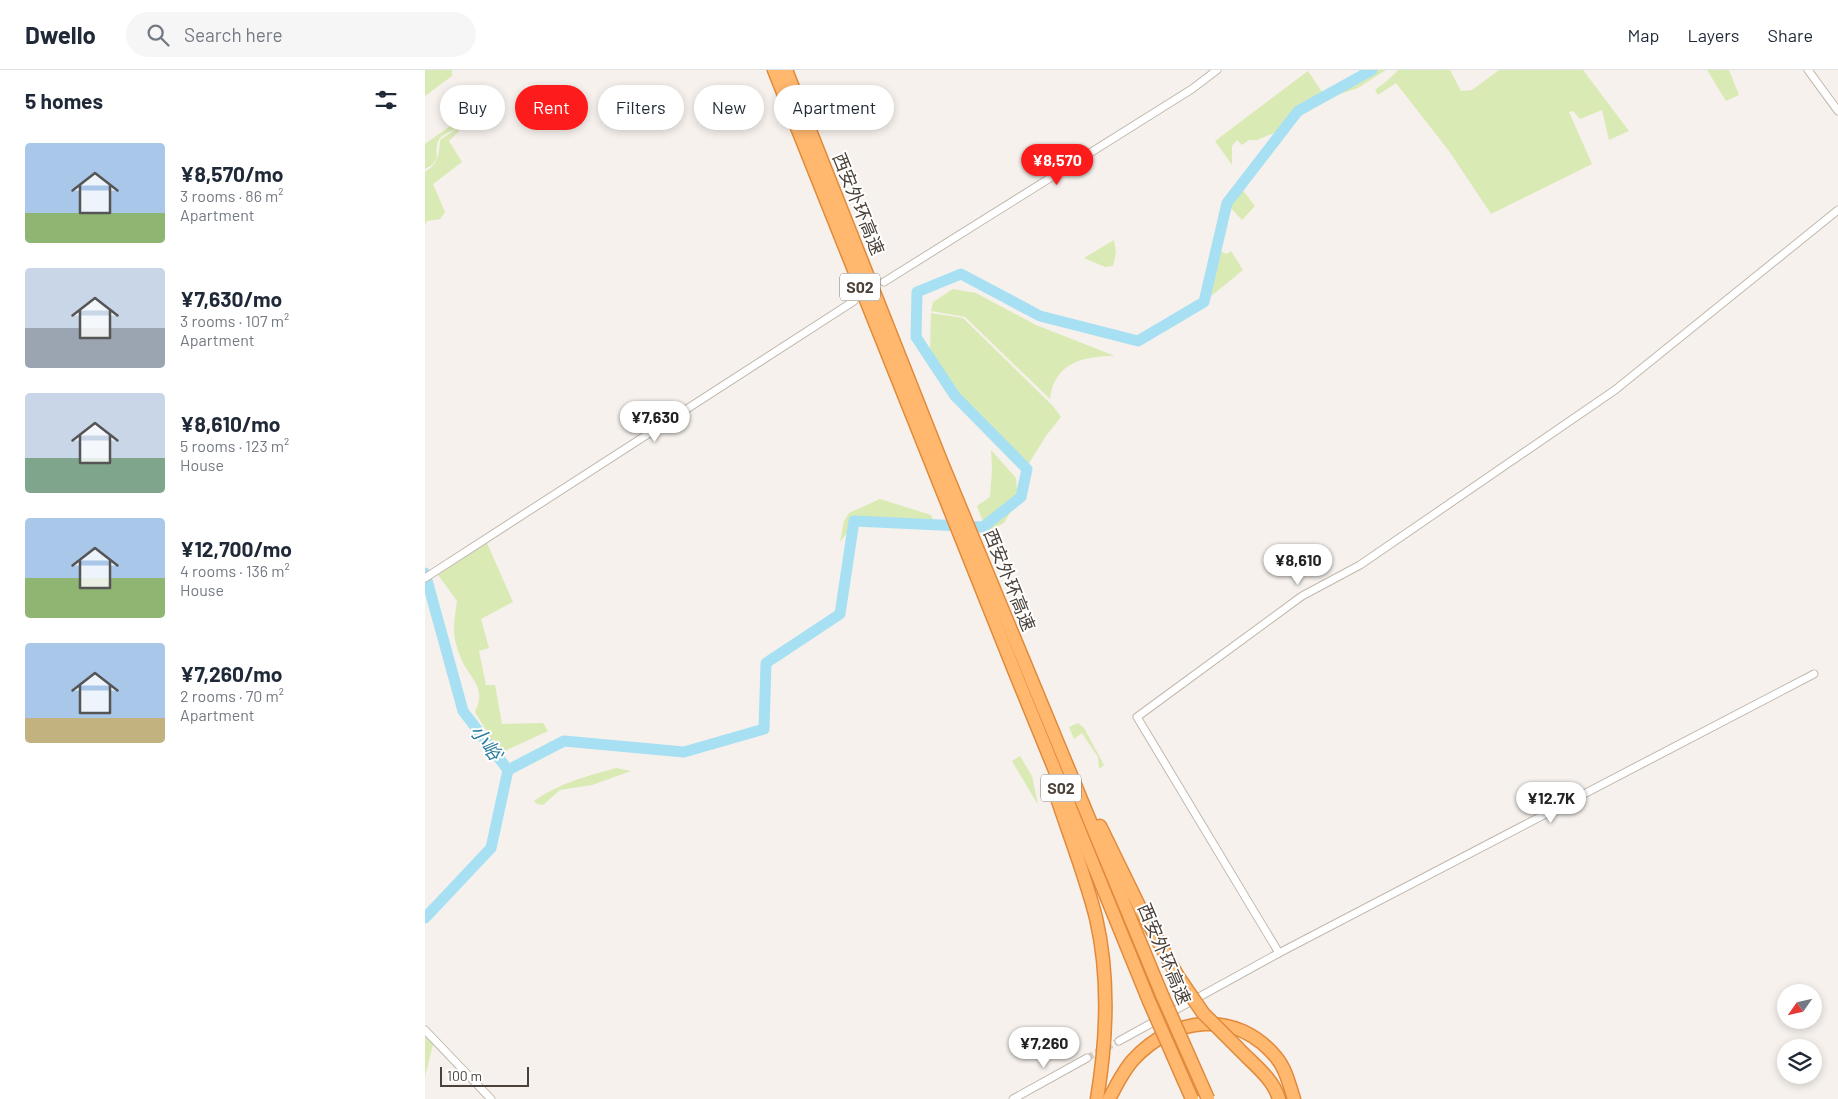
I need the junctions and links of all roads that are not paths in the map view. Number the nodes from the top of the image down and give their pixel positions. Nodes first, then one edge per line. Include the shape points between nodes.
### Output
1 (774, 70) edge
2 (786, 70) edge
3 (1217, 70) edge
4 (1808, 70) edge
5 (1838, 111) edge
6 (1838, 210) edge
7 (884, 282) dead end
8 (854, 301) dead end
9 (951, 501) junction
10 (425, 578) edge
11 (1020, 670) junction
12 (1814, 674) dead end
13 (1279, 953) junction
14 (425, 1030) edge
15 (1119, 1041) tunnel mouth
16 (1087, 1058) tunnel mouth
17 (491, 1099) edge
18 (1013, 1099) edge
19 (1097, 1099) edge
20 (1109, 1099) edge
21 (1192, 1099) edge
22 (1208, 1099) edge
23 (1279, 1099) edge
24 (1294, 1099) edge

1 - 9 highway, 西安外环高速 / S02
2 - 9 highway, 西安外环高速 / S02
3 - 7 street via 1192,89
4 - 5 street
6 - 13 street via 1615,390 1360,565 1302,596 1137,717
8 - 10 street
9 - 11 highway, 西安外环高速 / S02
11 - 19 highway via 1096,918 1105,976 1106,1031
11 - 21 highway, 西安外环高速 / S02, bridge via 1149,1001
11 - 22 highway, 西安外环高速 / S02, bridge
11 - 23 highway, bridge via 1177,975 1203,1013 1263,1073
12 - 13 street
13 - 15 street
14 - 17 street
16 - 18 street
20 - 24 highway via 1133,1060 1169,1032 1196,1024 1222,1024 1243,1030 1276,1058 1287,1076

